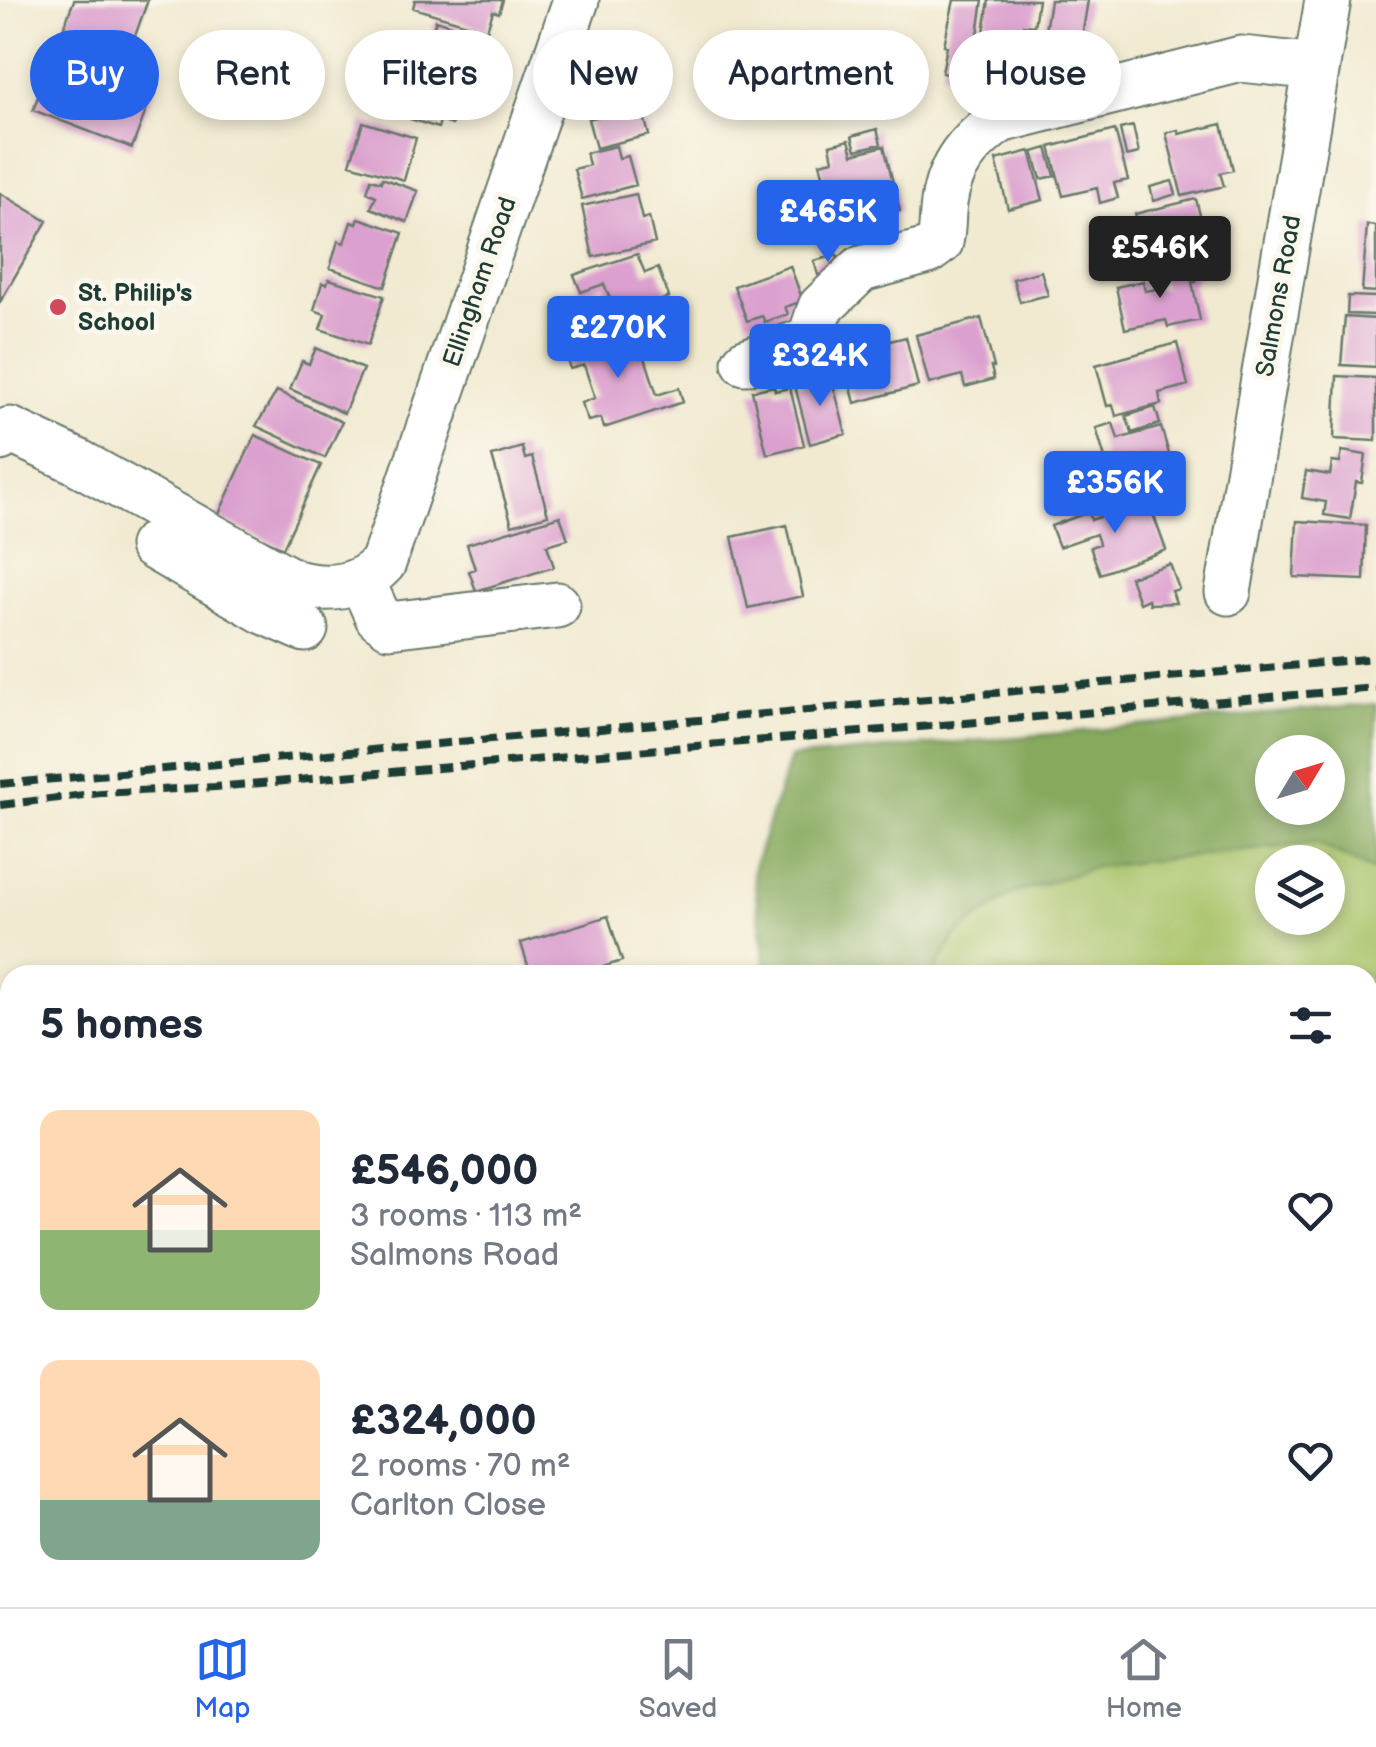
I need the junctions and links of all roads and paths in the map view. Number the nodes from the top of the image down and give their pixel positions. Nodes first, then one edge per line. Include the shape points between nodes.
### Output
1 (576, 0) edge
2 (1328, 0) edge
3 (1318, 67) junction
4 (745, 362) dead end
5 (3, 430) edge
6 (152, 546) dead end
7 (363, 583) junction
8 (1228, 592) dead end
9 (557, 605) dead end
10 (305, 628) junction
11 (249, 644) dead end

1 - 7 street, Ellingham Road
2 - 3 street, Salmons Road
3 - 4 street via 1240,59 1000,120 977,136 947,181 940,242 862,269 821,307 806,341
3 - 8 street, Salmons Road
5 - 7 street via 76,461 274,573 308,586
6 - 10 street
7 - 9 street via 378,617 389,625
7 - 10 street via 324,623
10 - 11 street

